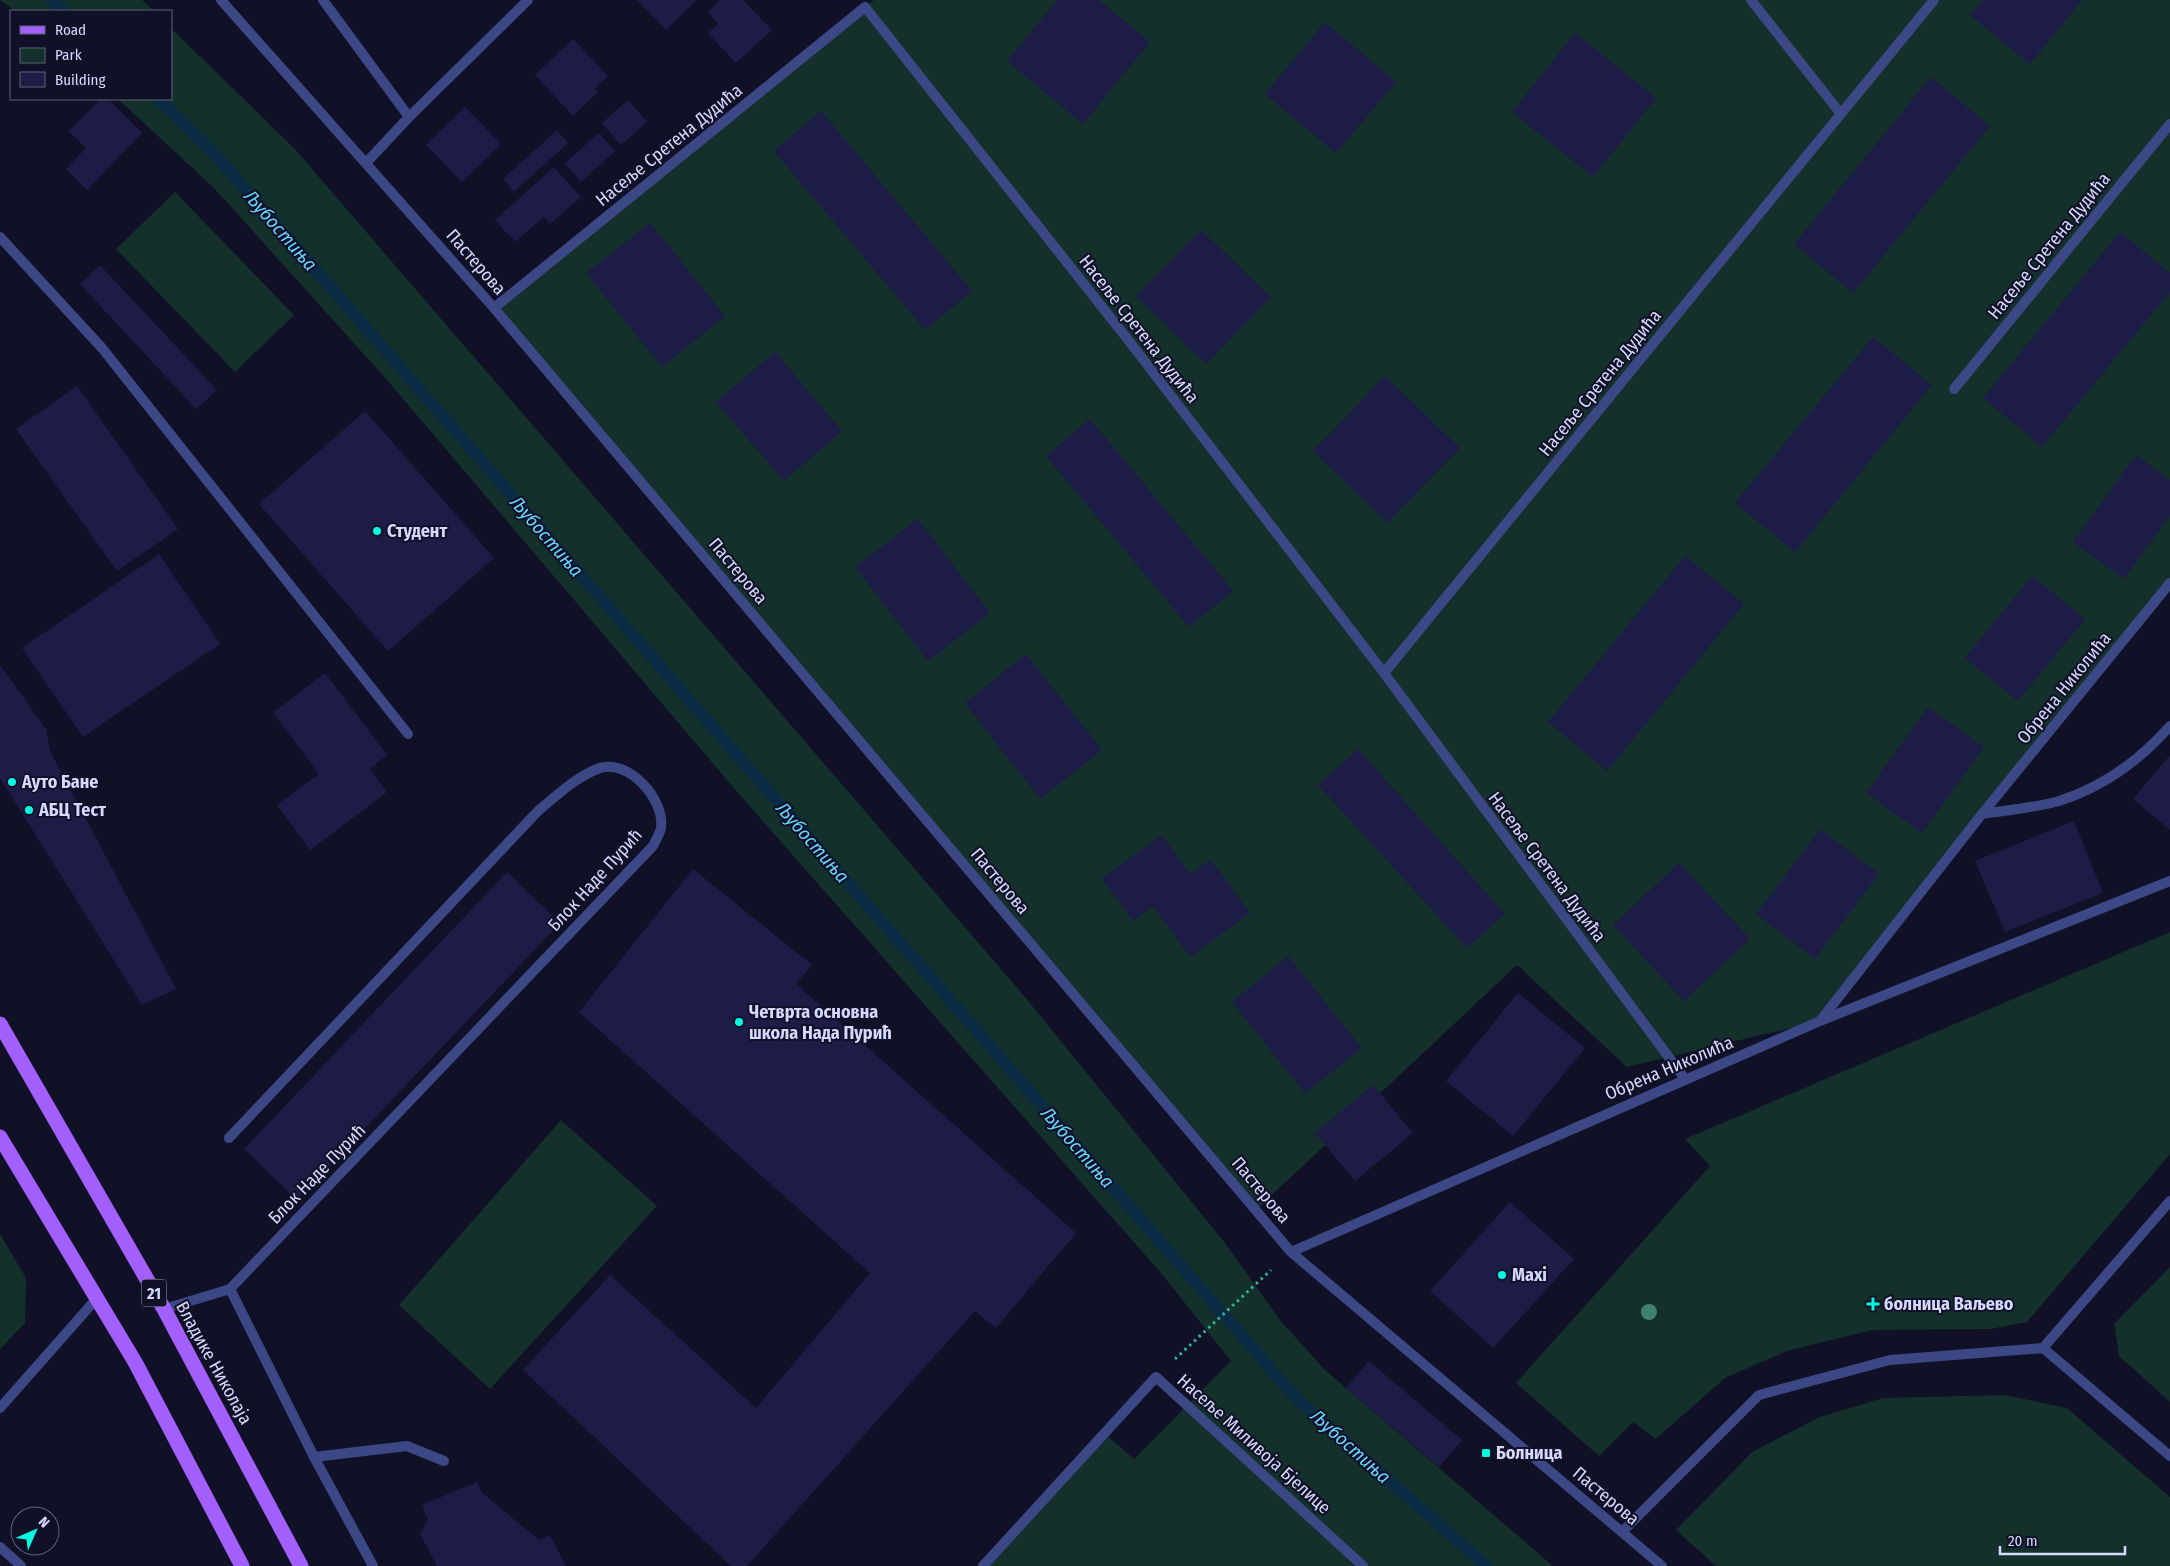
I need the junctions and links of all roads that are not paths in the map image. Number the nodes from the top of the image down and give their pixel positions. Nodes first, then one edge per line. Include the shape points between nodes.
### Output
1 (222, 0) edge
2 (324, 0) edge
3 (528, 0) edge
4 (874, 0) edge
5 (1751, 0) edge
6 (1934, 0) edge
7 (865, 8) junction
8 (1841, 114) junction
9 (409, 117) junction
10 (2170, 124) edge
11 (366, 163) junction
12 (0, 238) edge
13 (494, 308) junction
14 (1954, 389) dead end
15 (2170, 583) edge
16 (1384, 673) junction
17 (2170, 726) edge
18 (408, 734) dead end
19 (1982, 814) junction
20 (2170, 881) edge
21 (1820, 1021) junction
22 (0, 1024) edge
23 (1686, 1079) junction
24 (0, 1137) edge
25 (229, 1138) dead end
26 (2170, 1201) edge
27 (1291, 1252) junction
28 (230, 1289) junction
29 (98, 1297) junction
30 (164, 1310) junction
31 (2043, 1348) junction
32 (0, 1408) edge
33 (2170, 1456) edge
34 (314, 1457) junction
35 (444, 1461) dead end
36 (1623, 1531) junction
37 (0, 1547) edge
38 (21, 1566) edge
39 (242, 1566) edge
40 (301, 1566) edge
41 (373, 1566) edge
42 (983, 1566) edge
43 (1364, 1566) edge
44 (1662, 1566) edge

1 - 11 street, Пастерова
2 - 9 street
3 - 9 street
4 - 7 street, Насеље Сретена Дудића
5 - 8 street
6 - 8 street, Насеље Сретена Дудића
7 - 13 street, Насеље Сретена Дудића
7 - 16 street, Насеље Сретена Дудића via 1129,341
8 - 16 street, Насеље Сретена Дудића
9 - 11 street
10 - 14 street, Насеље Сретена Дудића
11 - 13 street, Пастерова
12 - 18 street via 102,348
13 - 27 street, Пастерова
15 - 19 street, Обрена Николића
16 - 23 street, Насеље Сретена Дудића
17 - 19 street via 2130,764 2101,784 2058,801
19 - 21 street, Обрена Николића
20 - 21 street
21 - 23 street, Обрена Николића
22 - 30 main road, Владике Николаја / 21
23 - 27 street, Обрена Николића
24 - 29 main road
25 - 28 street, Блок Наде Пурић via 538,811 576,781 599,768 623,769 646,784 658,807 661,828 653,846
26 - 31 street
27 - 36 street, Пастерова
28 - 30 street, Блок Наде Пурић
28 - 34 street
29 - 32 street
29 - 39 main road via 163,1413
30 - 40 main road, Владике Николаја / 21
31 - 33 street
31 - 36 street via 1890,1360 1759,1395
34 - 35 street via 407,1446
34 - 41 street
36 - 44 street, Пастерова
37 - 38 street
42 - 43 street, Насеље Миливоја Бјелице via 1156,1376

